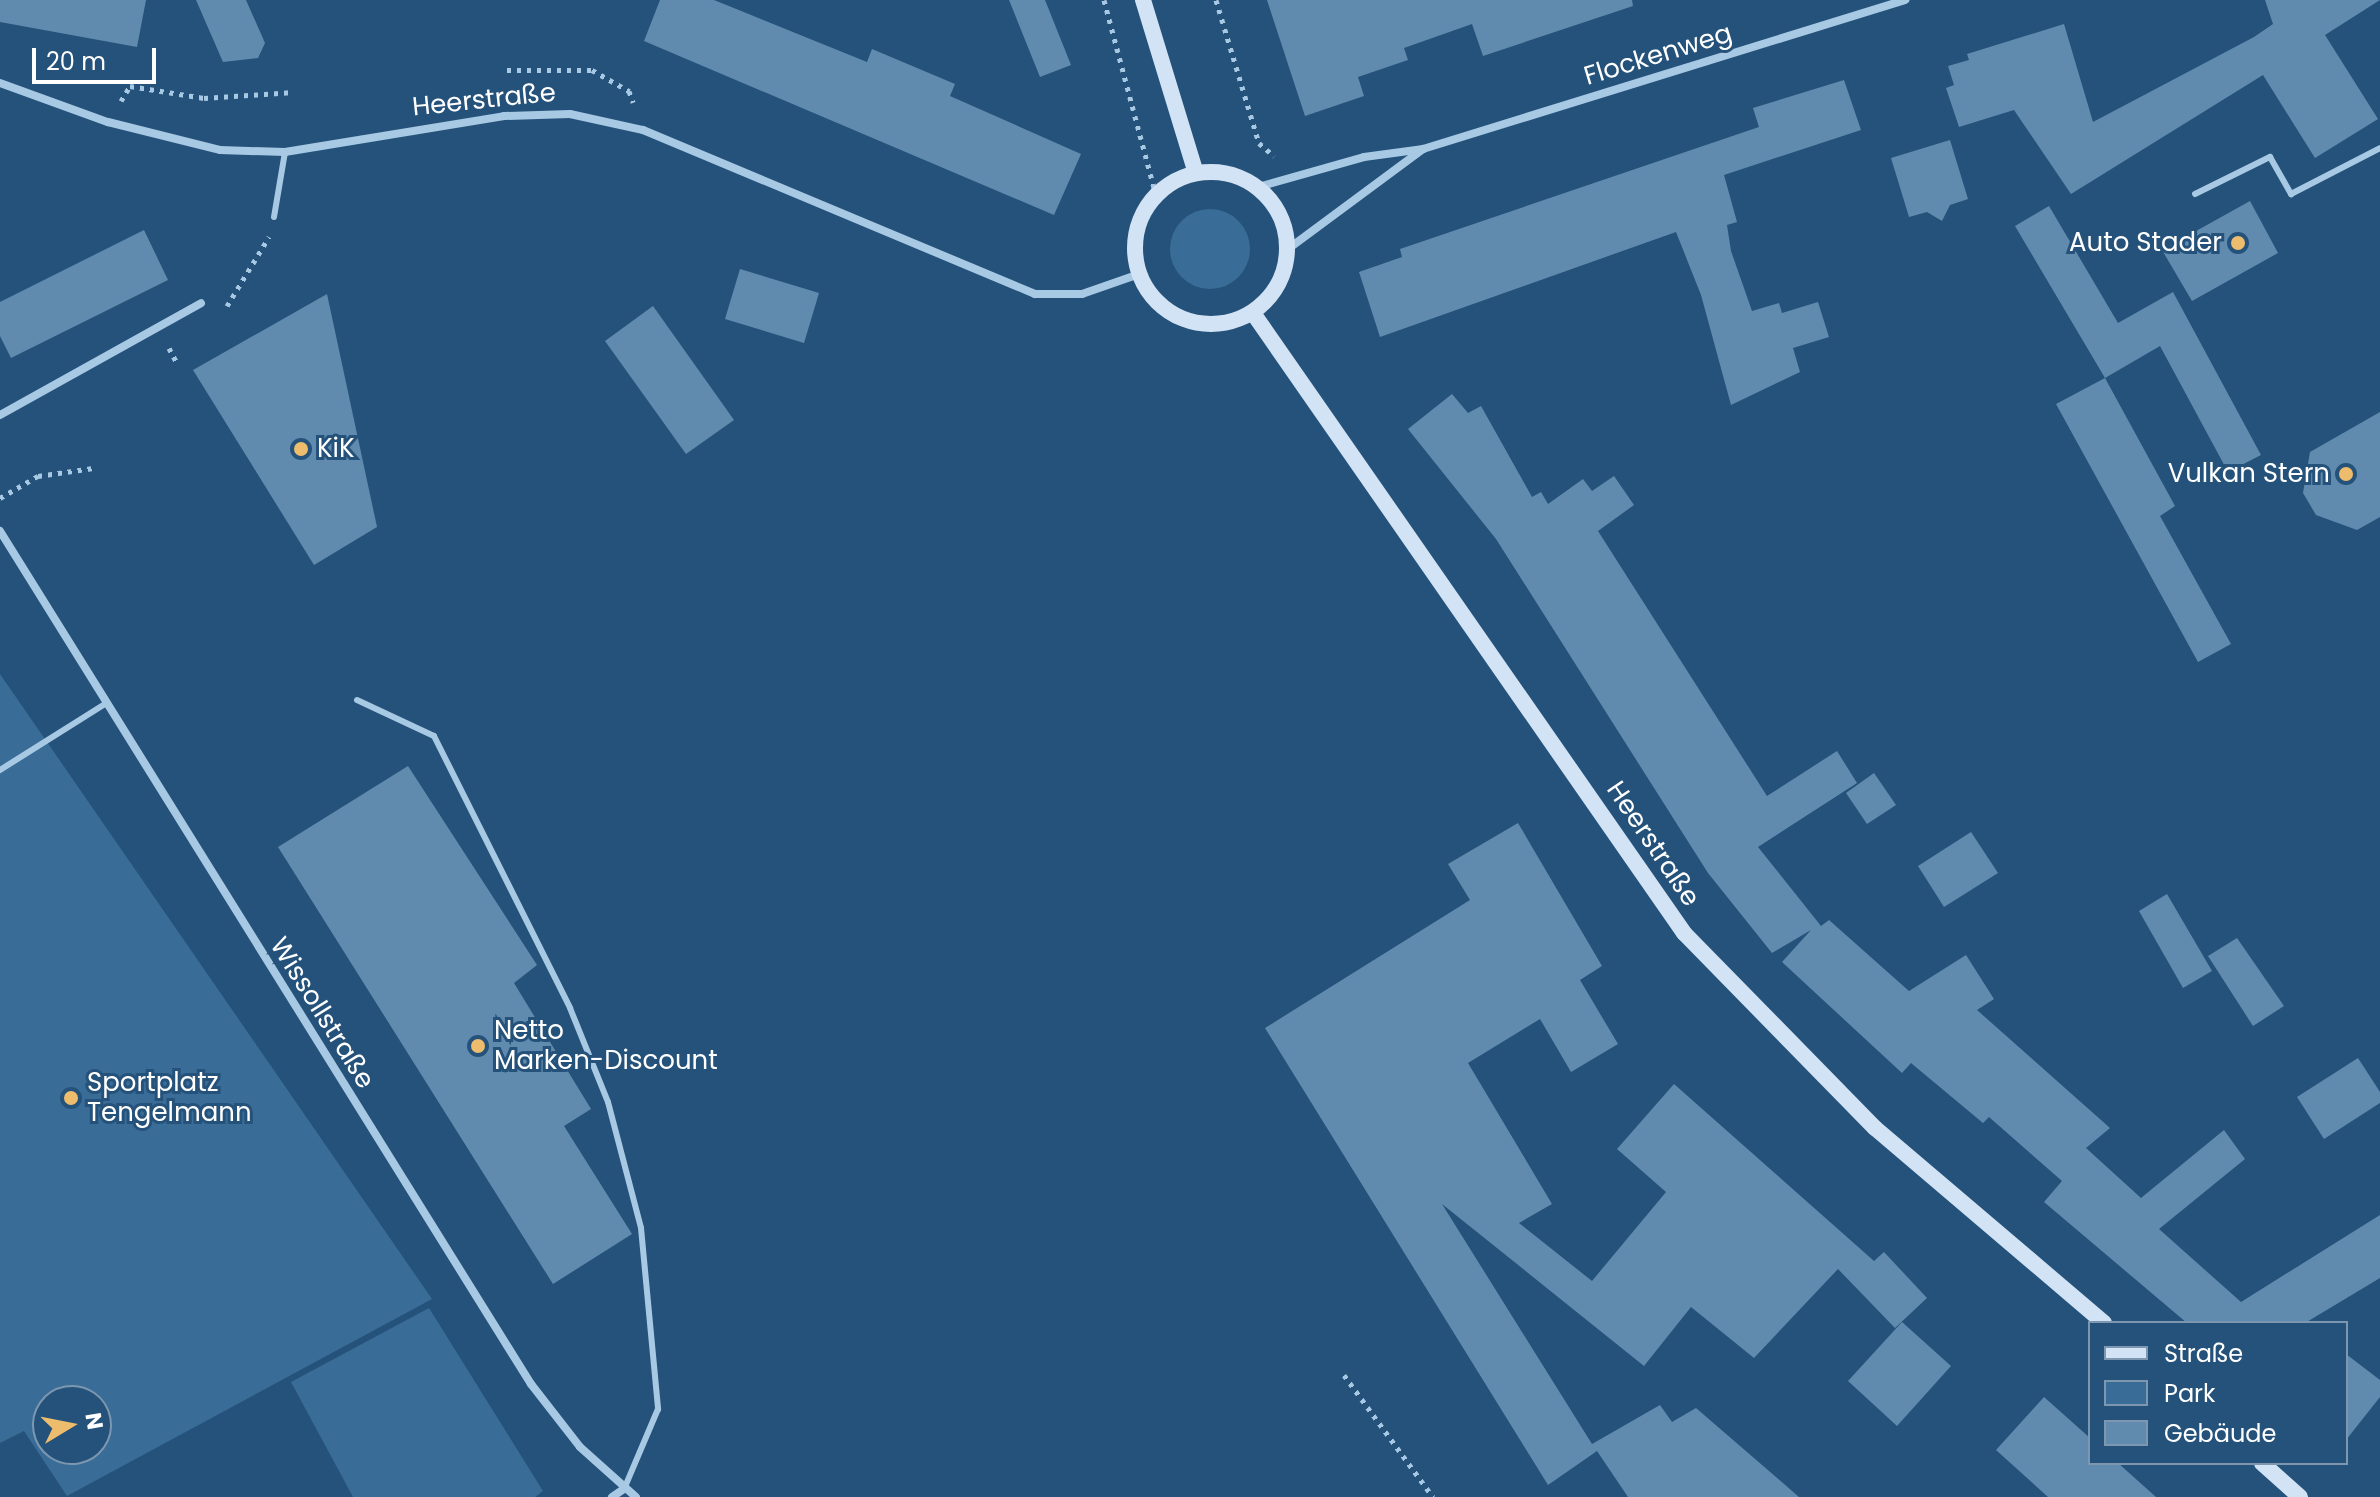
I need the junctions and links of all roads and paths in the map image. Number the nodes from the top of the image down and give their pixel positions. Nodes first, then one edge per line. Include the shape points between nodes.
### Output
1 (1104, 0) edge
2 (1143, 0) edge
3 (1216, 0) edge
4 (1905, 0) edge
5 (507, 70) dead end
6 (0, 83) edge
7 (294, 92) dead end
8 (108, 122) junction
9 (643, 130) junction
10 (2380, 148) edge
11 (1423, 149) junction
12 (285, 152) junction
13 (1196, 173) junction
14 (1300, 179) junction
15 (1258, 187) junction
16 (2195, 194) dead end
17 (1156, 195) junction
18 (274, 217) joint
19 (1288, 249) junction
20 (1139, 274) junction
21 (201, 303) dead end
22 (1253, 313) junction
23 (217, 314) dead end
24 (181, 338) dead end
25 (176, 361) dead end
26 (0, 415) edge
27 (93, 468) dead end
28 (0, 498) edge
29 (0, 531) edge
30 (357, 700) dead end
31 (105, 704) junction
32 (0, 770) edge
33 (2102, 1321) edge
34 (1344, 1375) dead end
35 (2264, 1465) edge
36 (624, 1489) junction
37 (612, 1497) edge
38 (636, 1497) edge
39 (1433, 1497) edge
40 (2300, 1497) edge

1 - 17 path
2 - 13 street
3 - 14 path via 1259,143
4 - 11 street, Flockenweg
5 - 9 path via 592,70 629,91
6 - 8 street, Heerstraße
7 - 8 path via 204,98 130,86
8 - 12 street, Heerstraße via 220,150
9 - 12 street, Heerstraße via 570,114 504,116
9 - 20 street, Heerstraße via 1035,294 1082,294
10 - 16 lane via 2291,194 2270,157
11 - 14 street, Flockenweg via 1364,157
11 - 19 street, Flockenweg
12 - 18 lane
13 - 15 street via 1239,176
13 - 17 street
14 - 15 street, Flockenweg
15 - 19 street via 1285,225
17 - 20 street via 1136,232
18 - 23 path via 267,249
19 - 22 street via 1278,285
20 - 22 street via 1158,302 1187,321 1232,322
21 - 26 street
22 - 33 street, Heerstraße via 1684,933 1875,1128
24 - 25 path via 167,346
27 - 28 path via 38,476
29 - 31 street, Wissollstraße
30 - 36 lane via 434,736 570,1008 608,1102 641,1228 658,1409
31 - 32 lane
31 - 36 street, Wissollstraße via 531,1384
34 - 39 path
35 - 40 street
36 - 37 street
36 - 38 street, Wissollstraße

